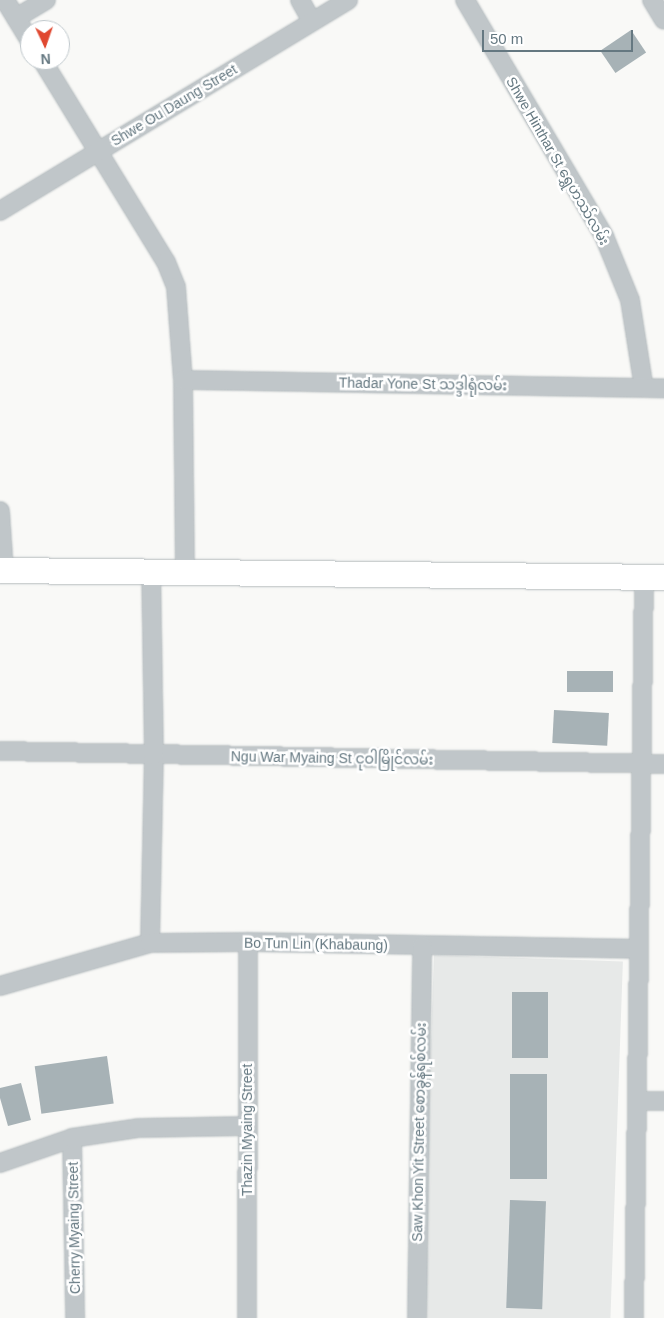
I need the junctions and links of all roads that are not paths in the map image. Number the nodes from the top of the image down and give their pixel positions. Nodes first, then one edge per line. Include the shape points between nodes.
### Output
1 (5, 0) edge
2 (46, 0) edge
3 (300, 0) edge
4 (348, 0) edge
5 (465, 0) edge
6 (652, 0) edge
7 (16, 18) junction
8 (312, 20) junction
9 (664, 20) edge
10 (20, 25) edge
11 (48, 70) edge
12 (98, 151) junction
13 (0, 210) edge
14 (183, 380) junction
15 (644, 388) junction
16 (664, 388) edge
17 (0, 511) edge
18 (2, 570) edge
19 (151, 571) junction
20 (184, 572) junction
21 (654, 577) edge
22 (0, 751) edge
23 (154, 755) junction
24 (641, 764) junction
25 (664, 764) edge
26 (248, 942) junction
27 (150, 944) junction
28 (422, 946) junction
29 (639, 949) junction
30 (0, 986) edge
31 (637, 1101) junction
32 (664, 1101) edge
33 (246, 1126) junction
34 (72, 1138) junction
35 (0, 1163) edge
36 (75, 1318) edge
37 (247, 1318) edge
38 (417, 1318) edge
39 (634, 1318) edge

1 - 7 street
2 - 7 street
3 - 8 street
4 - 8 street, Shwe Ou Daung Street
5 - 15 street, Shwe Hinthar St ရွှေဟဿ်လမ်း via 604,236 630,300
6 - 9 street
7 - 10 street
8 - 12 street, Shwe Ou Daung Street
11 - 12 street
12 - 13 street, Shwe Ou Daung Street
12 - 14 street via 166,262 176,287
14 - 15 street, Thadar Yone St သဒ္ဒါရုံလမ်း
14 - 20 street
15 - 16 street, Thadar Yone St သဒ္ဒါရုံလမ်း
17 - 18 street
18 - 19 street
19 - 20 street
19 - 23 street
20 - 21 street
21 - 24 street
22 - 23 street, Ngu War Myaing St ငုဝါမြိုင်လမ်း
23 - 24 street, Ngu War Myaing St ငုဝါမြိုင်လမ်း
23 - 27 street
24 - 25 street, Ngu War Myaing St ငုဝါမြိုင်လမ်း
24 - 29 street
26 - 27 street, Bo Tun Lin (Khabaung)
26 - 28 street, Bo Tun Lin (Khabaung)
26 - 33 street, Thazin Myaing Street
27 - 30 street, Bo Tun Lin (Khabaung)
28 - 29 street, Bo Tun Lin (Khabaung)
28 - 38 street, Saw Khon Yit Street စောခွန်ရစ်လမ်း
29 - 31 street
31 - 32 street
31 - 39 street
33 - 34 street via 139,1128
33 - 37 street, Thazin Myaing Street
34 - 35 street
34 - 36 street, Cherry Myaing Street

